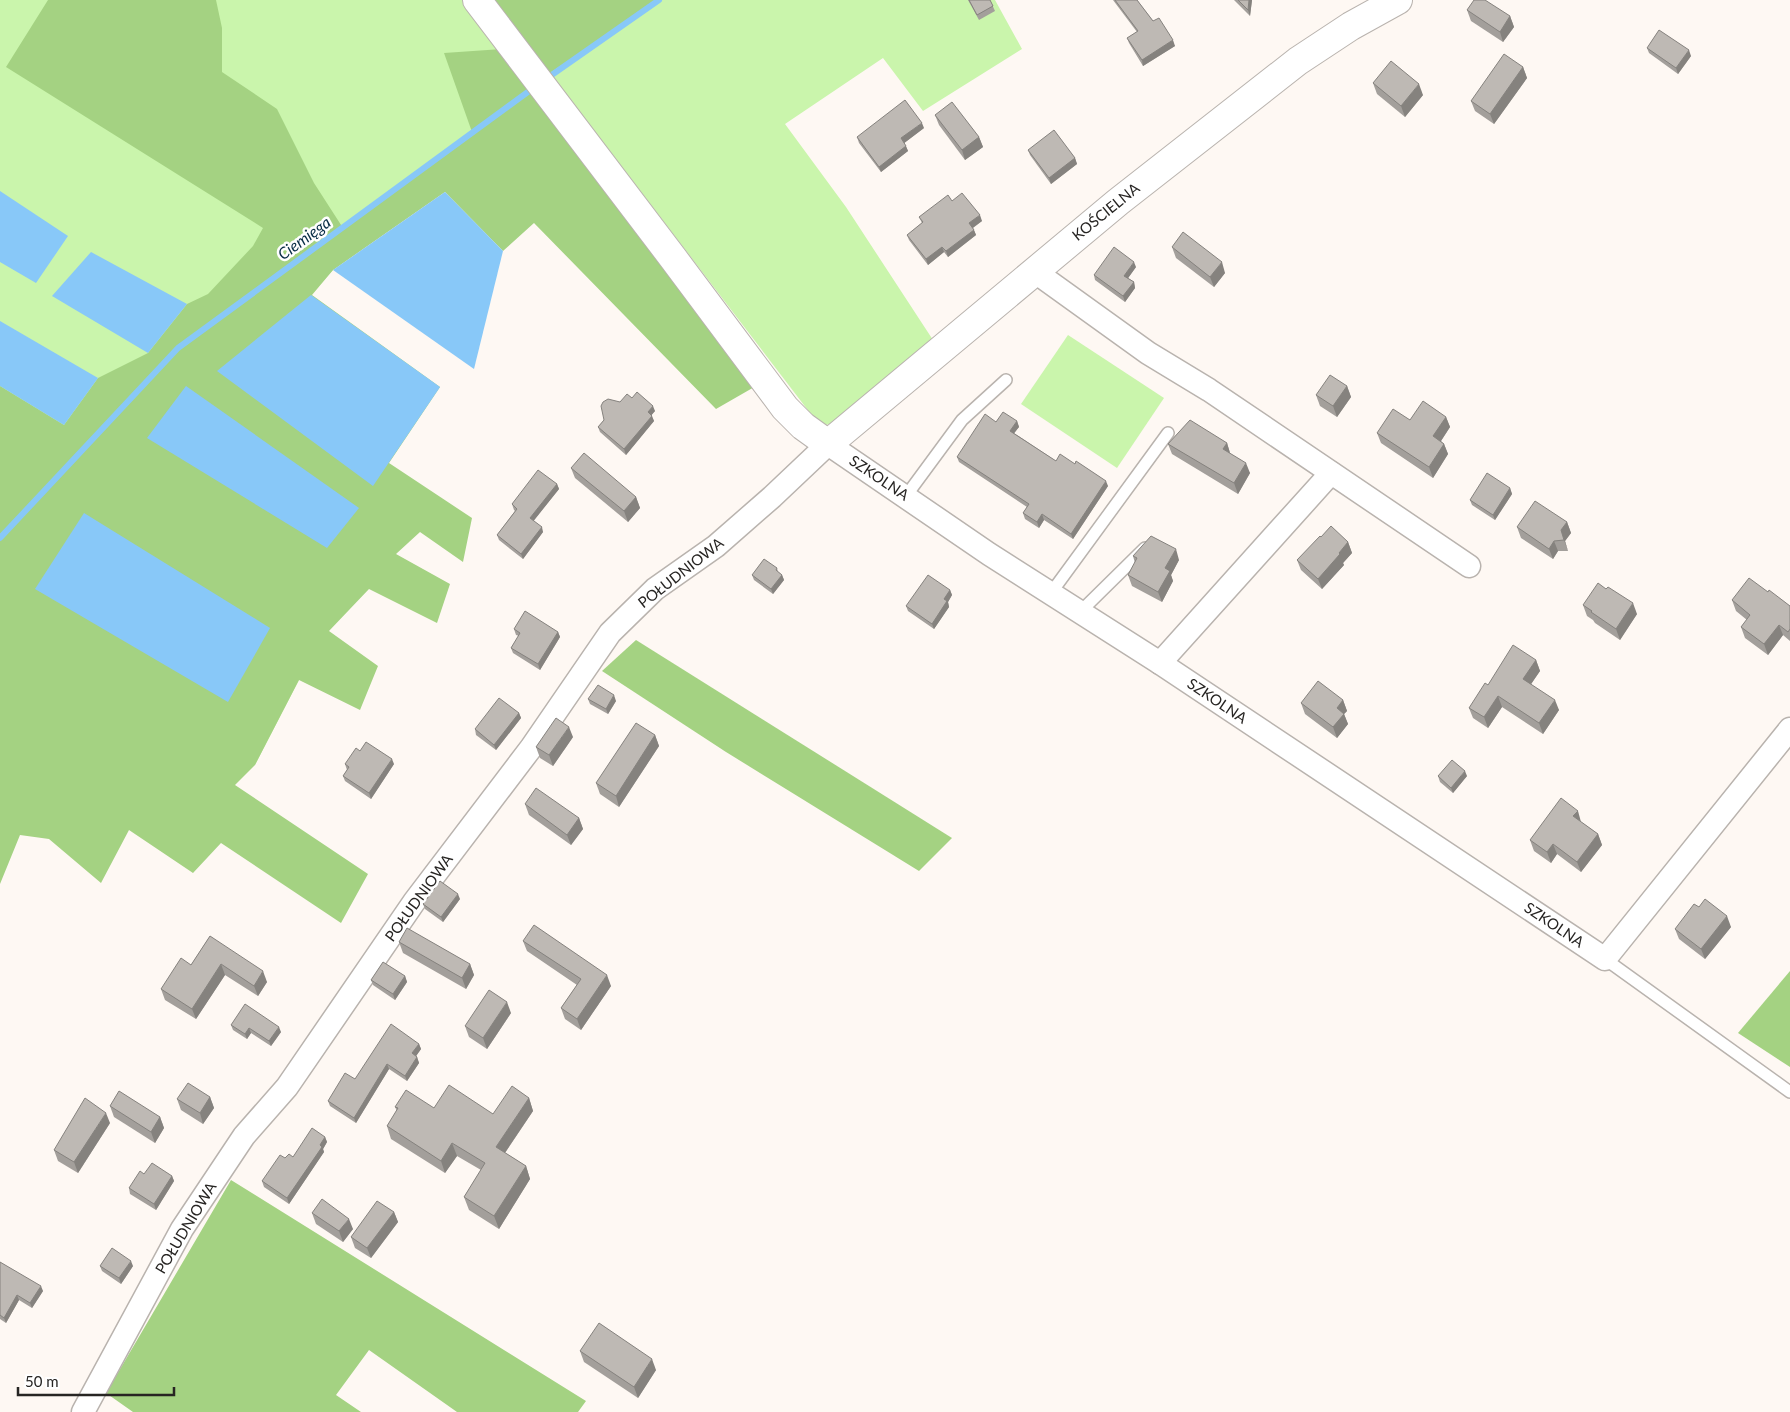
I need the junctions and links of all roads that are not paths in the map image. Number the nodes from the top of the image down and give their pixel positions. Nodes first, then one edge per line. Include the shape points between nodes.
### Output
1 (477, 0) edge
2 (1398, 0) edge
3 (1034, 271) junction
4 (1006, 380) dead end
5 (1168, 432) dead end
6 (828, 444) junction
7 (1331, 473) junction
8 (906, 496) junction
9 (1148, 545) edge
10 (1469, 566) dead end
11 (1051, 593) junction
12 (1080, 612) junction
13 (1160, 663) junction
14 (1790, 729) edge
15 (1605, 959) junction
16 (1790, 1092) edge
17 (83, 1412) edge

1 - 6 street via 785,408
2 - 3 street, KOŚCIELNA via 1298,61
3 - 6 street, KOŚCIELNA
3 - 7 street via 1148,353 1209,390
4 - 8 lane via 962,420
5 - 11 lane
6 - 8 street, SZKOLNA
6 - 17 street, POŁUDNIOWA via 716,546 655,588 610,633 532,748 414,902 287,1087 244,1136 182,1229
7 - 10 street
7 - 13 street
8 - 11 street, SZKOLNA
9 - 12 lane
11 - 12 street, SZKOLNA
12 - 13 street, SZKOLNA
13 - 15 street, SZKOLNA
14 - 15 street
15 - 16 lane, SZKOLNA

